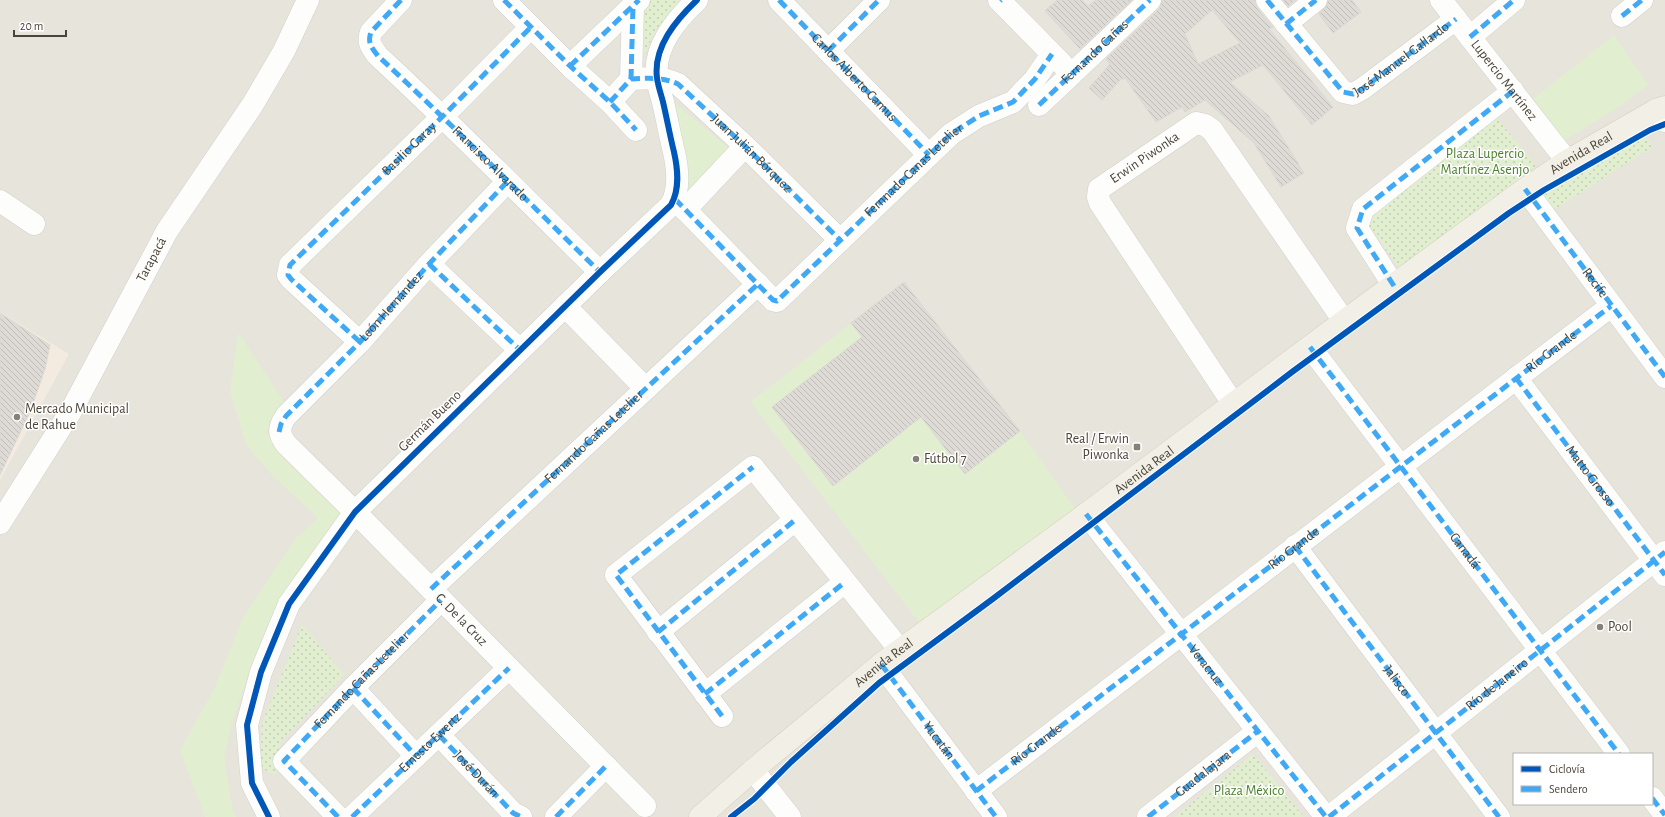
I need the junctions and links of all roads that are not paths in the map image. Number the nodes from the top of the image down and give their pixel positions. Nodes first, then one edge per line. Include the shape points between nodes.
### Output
1 (308, 0) edge
2 (400, 0) edge
3 (504, 0) edge
4 (697, 0) edge
5 (779, 0) edge
6 (879, 0) edge
7 (1000, 0) edge
8 (1150, 0) edge
9 (1267, 0) edge
10 (1316, 0) edge
11 (1441, 0) edge
12 (1514, 0) edge
13 (1642, 0) edge
14 (636, 3) edge
15 (1622, 16) dead end
16 (1456, 18) junction
17 (1286, 24) junction
18 (530, 27) junction
19 (1470, 36) junction
20 (828, 51) junction
21 (1052, 54) junction
22 (570, 66) junction
23 (1071, 74) junction
24 (657, 78) junction
25 (631, 80) junction
26 (1513, 91) junction
27 (610, 102) junction
28 (1039, 105) dead end
29 (1662, 113) edge
30 (443, 116) junction
31 (636, 130) dead end
32 (746, 146) junction
33 (929, 155) junction
34 (1567, 161) junction
35 (507, 182) junction
36 (1525, 189) junction
37 (0, 201) edge
38 (680, 204) junction
39 (34, 224) dead end
40 (840, 240) junction
41 (429, 264) junction
42 (600, 272) junction
43 (758, 284) junction
44 (1394, 286) junction
45 (565, 306) junction
46 (1611, 306) junction
47 (1344, 321) junction
48 (360, 342) junction
49 (1310, 347) junction
50 (520, 350) junction
51 (1665, 376) edge
52 (1516, 378) junction
53 (646, 389) junction
54 (1234, 405) junction
55 (279, 432) joint
56 (1401, 466) junction
57 (355, 512) junction
58 (1086, 514) junction
59 (795, 520) junction
60 (0, 523) edge
61 (1295, 546) junction
62 (1662, 563) edge
63 (845, 582) junction
64 (436, 595) junction
65 (658, 632) junction
66 (1181, 634) junction
67 (900, 650) junction
68 (1540, 650) junction
69 (881, 664) junction
70 (509, 668) junction
71 (353, 688) junction
72 (705, 694) junction
73 (722, 716) dead end
74 (1258, 731) junction
75 (1435, 733) junction
76 (439, 735) junction
77 (1618, 753) edge
78 (416, 756) junction
79 (606, 766) junction
80 (753, 770) junction
81 (976, 791) junction
82 (1653, 799) edge
83 (645, 806) dead end
84 (1665, 815) edge
85 (515, 816) edge
86 (269, 817) edge
87 (338, 817) edge
88 (352, 817) edge
89 (556, 817) edge
90 (700, 817) edge
91 (790, 817) edge
92 (996, 817) edge
93 (1148, 817) edge
94 (1327, 817) edge
95 (1498, 817) edge

1 - 60 street, Tarapacá via 284,51 253,104 167,231 71,411
2 - 30 street, Francisco Alvarado via 375,27 369,37 370,46
3 - 18 street
4 - 24 street via 681,15 665,39 658,59
5 - 20 street, Carlos Alberto Camus
6 - 20 street
7 - 21 street
8 - 23 street, Fernando Cañas
9 - 17 street, José Manuel Gallardo
10 - 17 street
11 - 16 street, Lupercio Martínez
12 - 19 street
13 - 15 street
14 - 22 street
14 - 25 street
16 - 17 street, José Manuel Gallardo via 1353,94 1343,92
16 - 19 street, Lupercio Martínez
18 - 22 street
18 - 30 street, Basilio Garay
19 - 26 street, Lupercio Martínez
20 - 33 street, Carlos Alberto Camus
21 - 23 street
21 - 33 street, Fernnado Canas Letelier via 1035,79 1013,102 965,124
22 - 27 street
23 - 28 street, Fernando Cañas
24 - 25 street, Juan Julián Bórquez
24 - 32 street, Juan Julián Bórquez via 668,79 678,84
24 - 38 street via 677,166
25 - 27 street
26 - 34 street, Lupercio Martínez
26 - 44 street via 1363,209 1357,228
27 - 31 street
29 - 34 main road, Avenida Real
30 - 35 street, Francisco Alvarado
30 - 48 street, Basilio Garay via 293,260 288,270 291,279
32 - 38 street, Germán Bueno
32 - 40 street, Juan Julián Bórquez
33 - 40 street, Fernnado Canas Letelier
34 - 36 main road, Avenida Real
35 - 41 street, León Hernández
35 - 42 street, Francisco Alvarado
36 - 44 main road, Avenida Real
36 - 46 street, Recife
37 - 39 street
38 - 42 street, Germán Bueno via 671,205
38 - 43 street
40 - 43 street, Fernnado Canas Letelier via 777,301 772,300
41 - 48 street, León Hernández
41 - 50 street
42 - 45 street, Germán Bueno
43 - 53 street, Fernando Cañas Letelier
44 - 47 main road, Avenida Real
45 - 50 street, Germán Bueno
45 - 53 street
46 - 51 street, Recife
46 - 52 street, Río Grande
47 - 49 main road, Avenida Real
47 - 54 street, Erwin Piwonka via 1212,130 1205,125 1196,123 1099,189 1100,203
48 - 55 street, León Hernández via 286,416
49 - 54 main road, Avenida Real
49 - 56 street, Canadá
50 - 57 street, Germán Bueno
52 - 56 street, Río Grande
52 - 62 street, Matto Grosso
53 - 64 street, Fernando Cañas Letelier
54 - 58 main road, Avenida Real
55 - 57 street, C. De la Cruz via 287,445
56 - 61 street, Río Grande
56 - 68 street, Canadá
57 - 64 street, C. De la Cruz
57 - 86 street, Germán Bueno via 289,604 262,672 247,725 252,783
58 - 66 street, Veracruz
58 - 67 main road, Avenida Real
59 - 63 street
59 - 65 street
59 - 65 street via 753,467 616,575
61 - 66 street, Río Grande
61 - 75 street, Jalisco
62 - 68 street, Río de Janeiro
63 - 67 street
63 - 72 street
64 - 70 street, C. De la Cruz
64 - 71 street, Fernando Cañas Letelier
65 - 72 street
66 - 74 street, Veracruz
66 - 81 street, Río Grande
67 - 69 main road, Avenida Real
68 - 75 street, Río de Janeiro
68 - 77 street, Canadá
69 - 80 main road, Avenida Real
69 - 81 street, Yucatán
70 - 76 street, Ernesto Ewertz
70 - 79 street, C. De la Cruz
71 - 78 street
71 - 87 street, Fernando Cañas Letelier via 284,761
72 - 73 street
74 - 93 street, Guadalajara
74 - 94 street, Veracruz
75 - 94 street, Río de Janeiro
75 - 95 street, Jalisco
76 - 78 street, Ernesto Ewertz
76 - 85 street, José Durán
78 - 88 street, Ernesto Ewertz
79 - 83 street, C. De la Cruz
79 - 89 street
80 - 90 main road, Avenida Real
80 - 91 street
81 - 92 street, Yucatán
82 - 84 street

